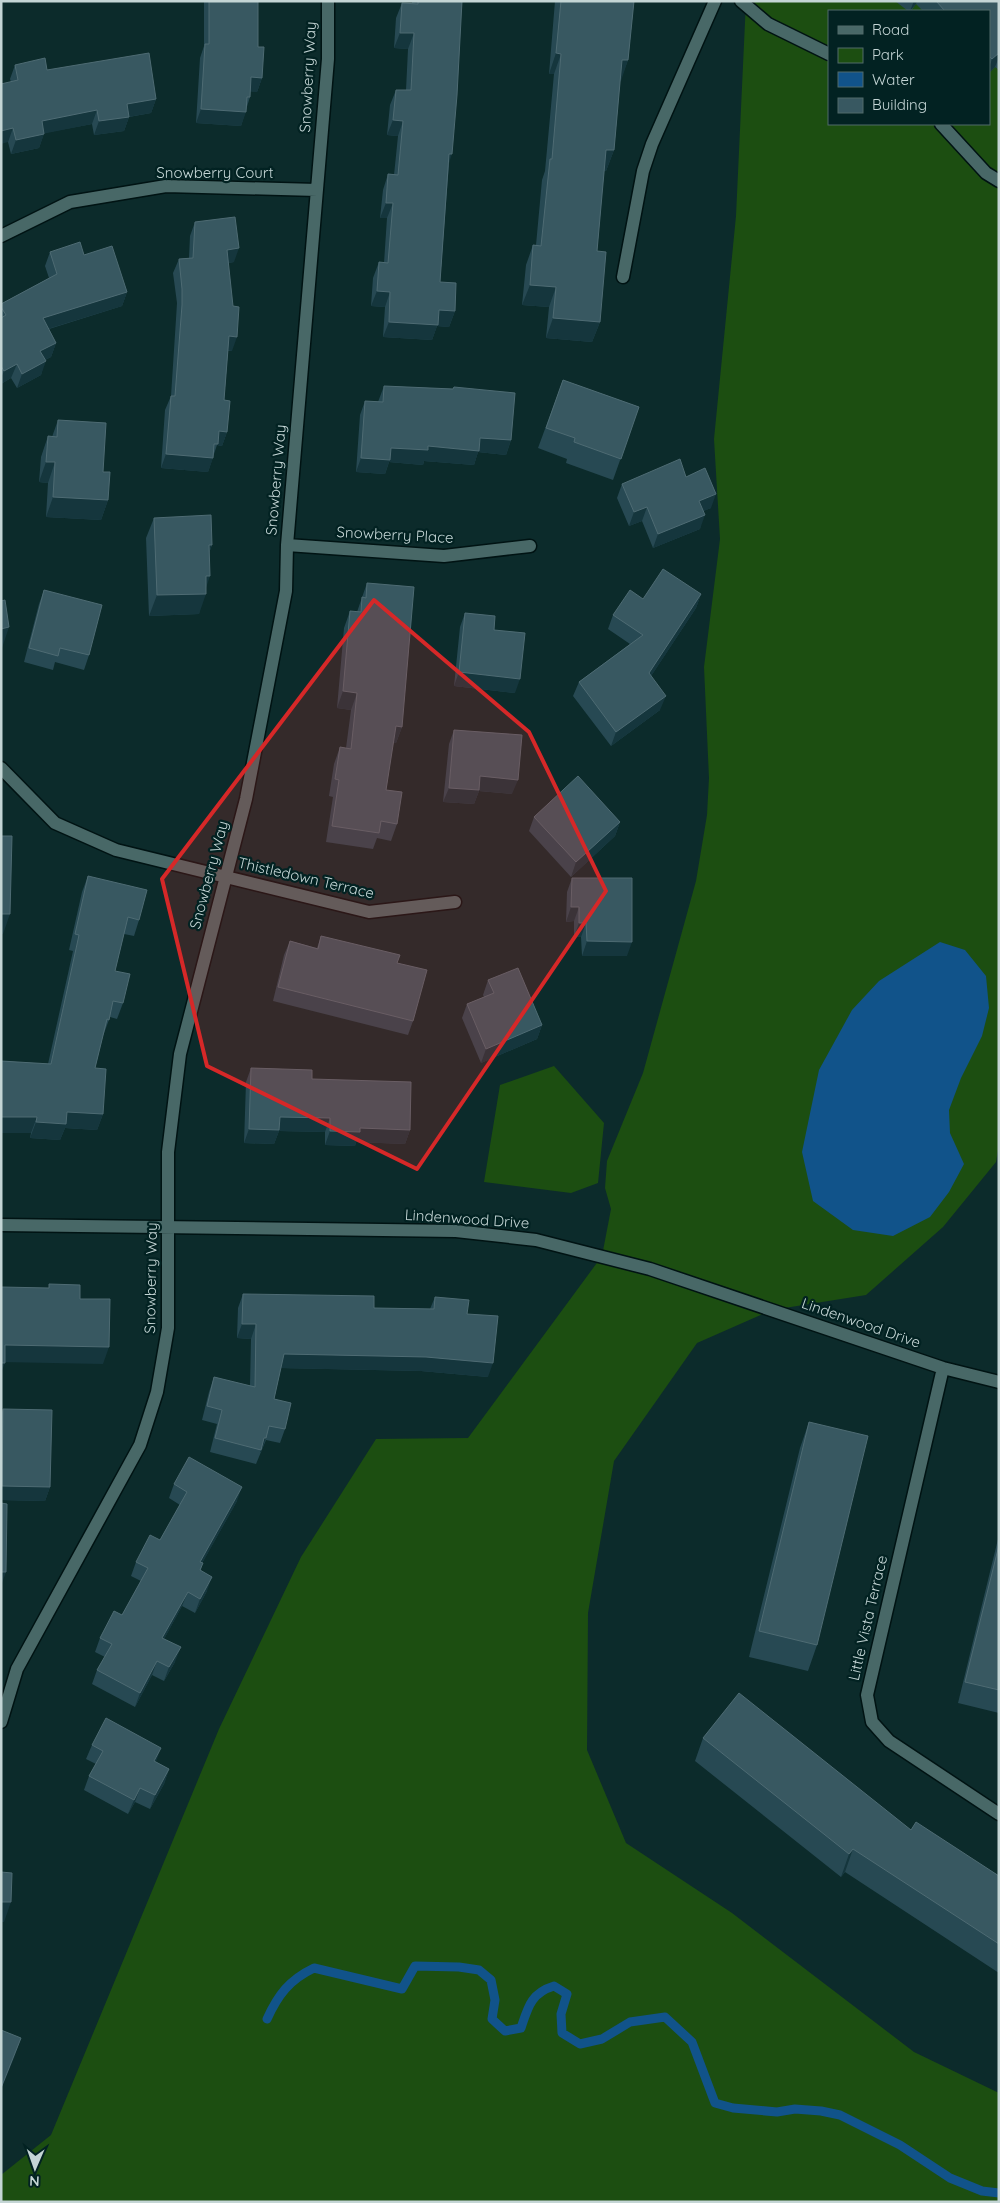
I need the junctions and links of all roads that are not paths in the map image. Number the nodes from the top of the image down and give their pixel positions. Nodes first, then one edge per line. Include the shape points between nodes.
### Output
1 (328, 1) edge
2 (715, 1) edge
3 (740, 1) edge
4 (828, 54) edge
5 (942, 125) edge
6 (999, 181) edge
7 (317, 190) junction
8 (1, 236) edge
9 (624, 277) dead end
10 (287, 545) junction
11 (530, 546) dead end
12 (1, 768) edge
13 (225, 876) junction
14 (456, 902) dead end
15 (1, 1225) edge
16 (168, 1227) junction
17 (944, 1368) junction
18 (999, 1382) edge
19 (1, 1722) edge
20 (999, 1814) edge

1 - 7 street, Snowberry Way via 328,59
2 - 9 street via 643,171
3 - 4 street via 768,24
5 - 6 street via 986,173
7 - 8 street, Snowberry Court via 166,186 70,202
7 - 10 street, Snowberry Way
10 - 11 street, Snowberry Place via 444,556
10 - 13 street, Snowberry Way via 284,600 246,799
12 - 13 street, Thistledown Terrace via 55,823 116,850
13 - 14 street, Thistledown Terrace via 369,912
13 - 16 street, Snowberry Way via 180,1054 168,1152
15 - 16 street, Lindenwood Drive
16 - 17 street, Lindenwood Drive via 456,1231 536,1240 650,1269
16 - 19 street, Snowberry Way via 168,1328 157,1392 140,1445 16,1670
17 - 18 street, Lindenwood Drive
17 - 20 street, Little Vista Terrace via 867,1695 872,1722 889,1741

